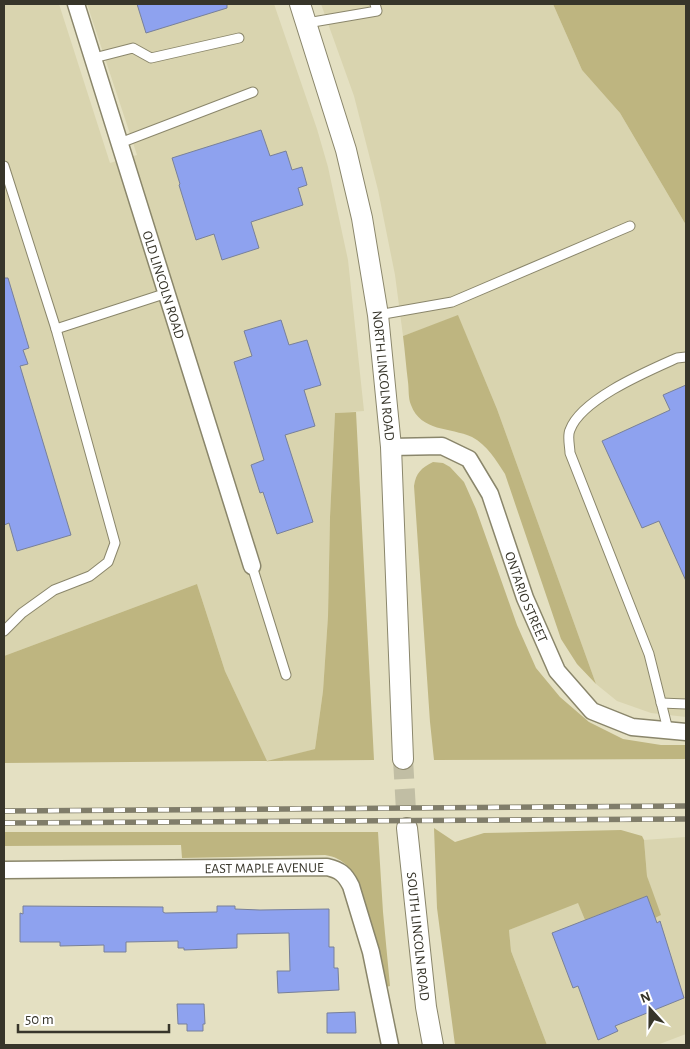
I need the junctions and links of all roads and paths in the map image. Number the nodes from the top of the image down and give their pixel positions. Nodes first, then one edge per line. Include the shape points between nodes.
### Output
1 (76, 4) edge
2 (300, 4) edge
3 (375, 4) edge
4 (307, 23) junction
5 (239, 38) dead end
6 (94, 58) junction
7 (253, 92) dead end
8 (120, 143) junction
9 (4, 166) edge
10 (630, 226) dead end
11 (167, 293) junction
12 (378, 316) junction
13 (56, 328) junction
14 (686, 357) edge
15 (391, 446) junction
16 (252, 566) joint
17 (4, 631) edge
18 (286, 675) dead end
19 (661, 702) junction
20 (686, 704) edge
21 (668, 730) junction
22 (686, 732) edge
23 (403, 759) tunnel mouth
24 (407, 828) tunnel mouth
25 (4, 870) edge
26 (390, 1045) edge
27 (433, 1045) edge

1 - 6 street, OLD LINCOLN ROAD
2 - 4 street, NORTH LINCOLN ROAD
3 - 4 lane via 377,12
4 - 12 street, NORTH LINCOLN ROAD via 346,150 362,218
5 - 6 lane via 151,58 133,48
6 - 8 street, OLD LINCOLN ROAD
7 - 8 lane
8 - 11 street, OLD LINCOLN ROAD
9 - 13 lane
10 - 12 lane via 452,302
11 - 13 lane
11 - 16 street, OLD LINCOLN ROAD
12 - 15 street, NORTH LINCOLN ROAD
13 - 17 lane via 115,543 108,562 90,576 54,590 22,613
14 - 19 lane via 620,384 579,415 569,431 570,453 649,654
15 - 21 street, ONTARIO STREET via 442,446 469,459 490,494 525,598 556,671 592,711 632,727
15 - 23 street, NORTH LINCOLN ROAD
16 - 18 lane
19 - 20 lane
19 - 21 lane
21 - 22 street, ONTARIO STREET
24 - 27 street, SOUTH LINCOLN ROAD
25 - 26 street, EAST MAPLE AVENUE via 328,867 338,870 347,877 351,886 371,952

